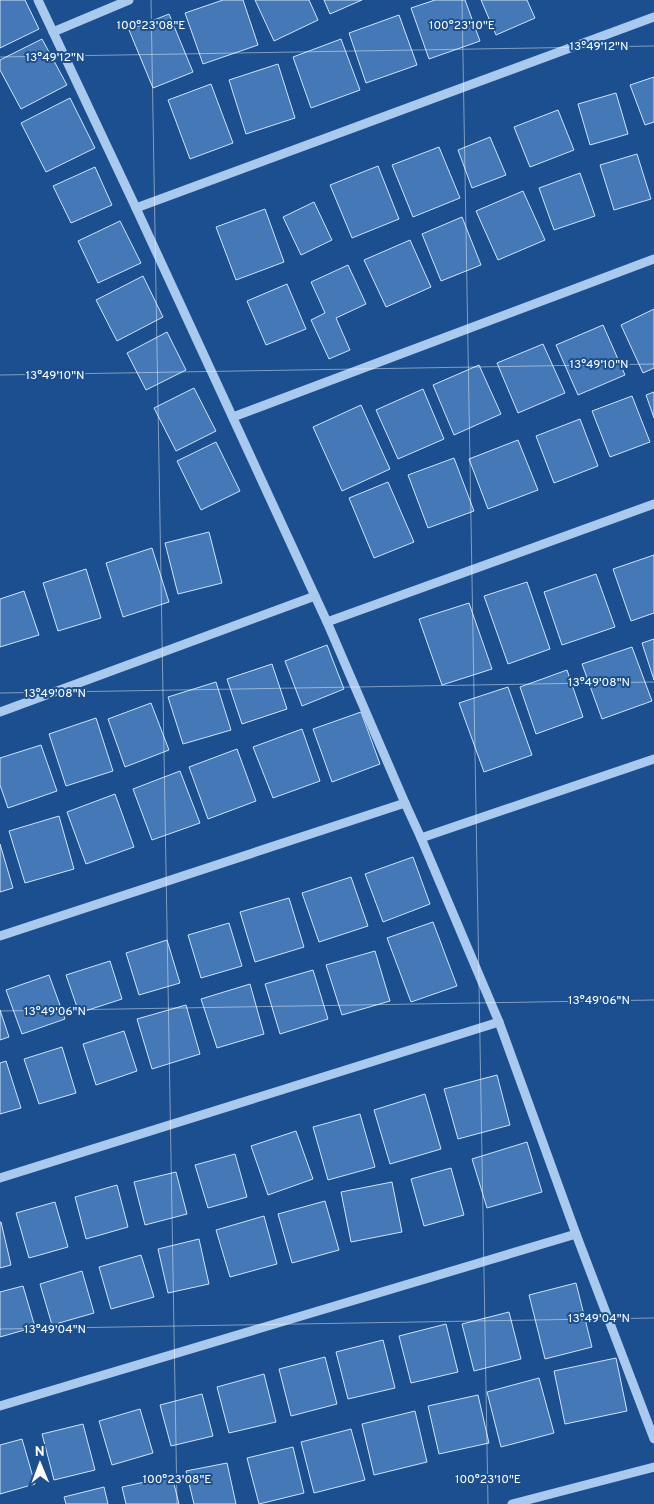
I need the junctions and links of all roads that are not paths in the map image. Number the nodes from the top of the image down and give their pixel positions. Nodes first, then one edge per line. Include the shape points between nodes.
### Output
1 (38, 0) edge
2 (129, 0) edge
3 (654, 17) edge
4 (53, 32) junction
5 (136, 208) junction
6 (654, 259) edge
7 (234, 417) junction
8 (654, 504) edge
9 (315, 596) junction
10 (327, 622) junction
11 (0, 712) edge
12 (654, 759) edge
13 (405, 804) junction
14 (422, 838) junction
15 (0, 936) edge
16 (499, 1022) junction
17 (0, 1178) edge
18 (576, 1234) junction
19 (0, 1406) edge
20 (654, 1439) edge
21 (654, 1467) edge
22 (512, 1504) edge

1 - 4 street
2 - 4 street
3 - 5 street
4 - 5 street
5 - 7 street
6 - 7 street
7 - 9 street
8 - 10 street
9 - 10 street
9 - 11 street
10 - 13 street
12 - 14 street
13 - 14 street
13 - 15 street
14 - 16 street
16 - 17 street
16 - 18 street
18 - 19 street
18 - 20 street
21 - 22 street

